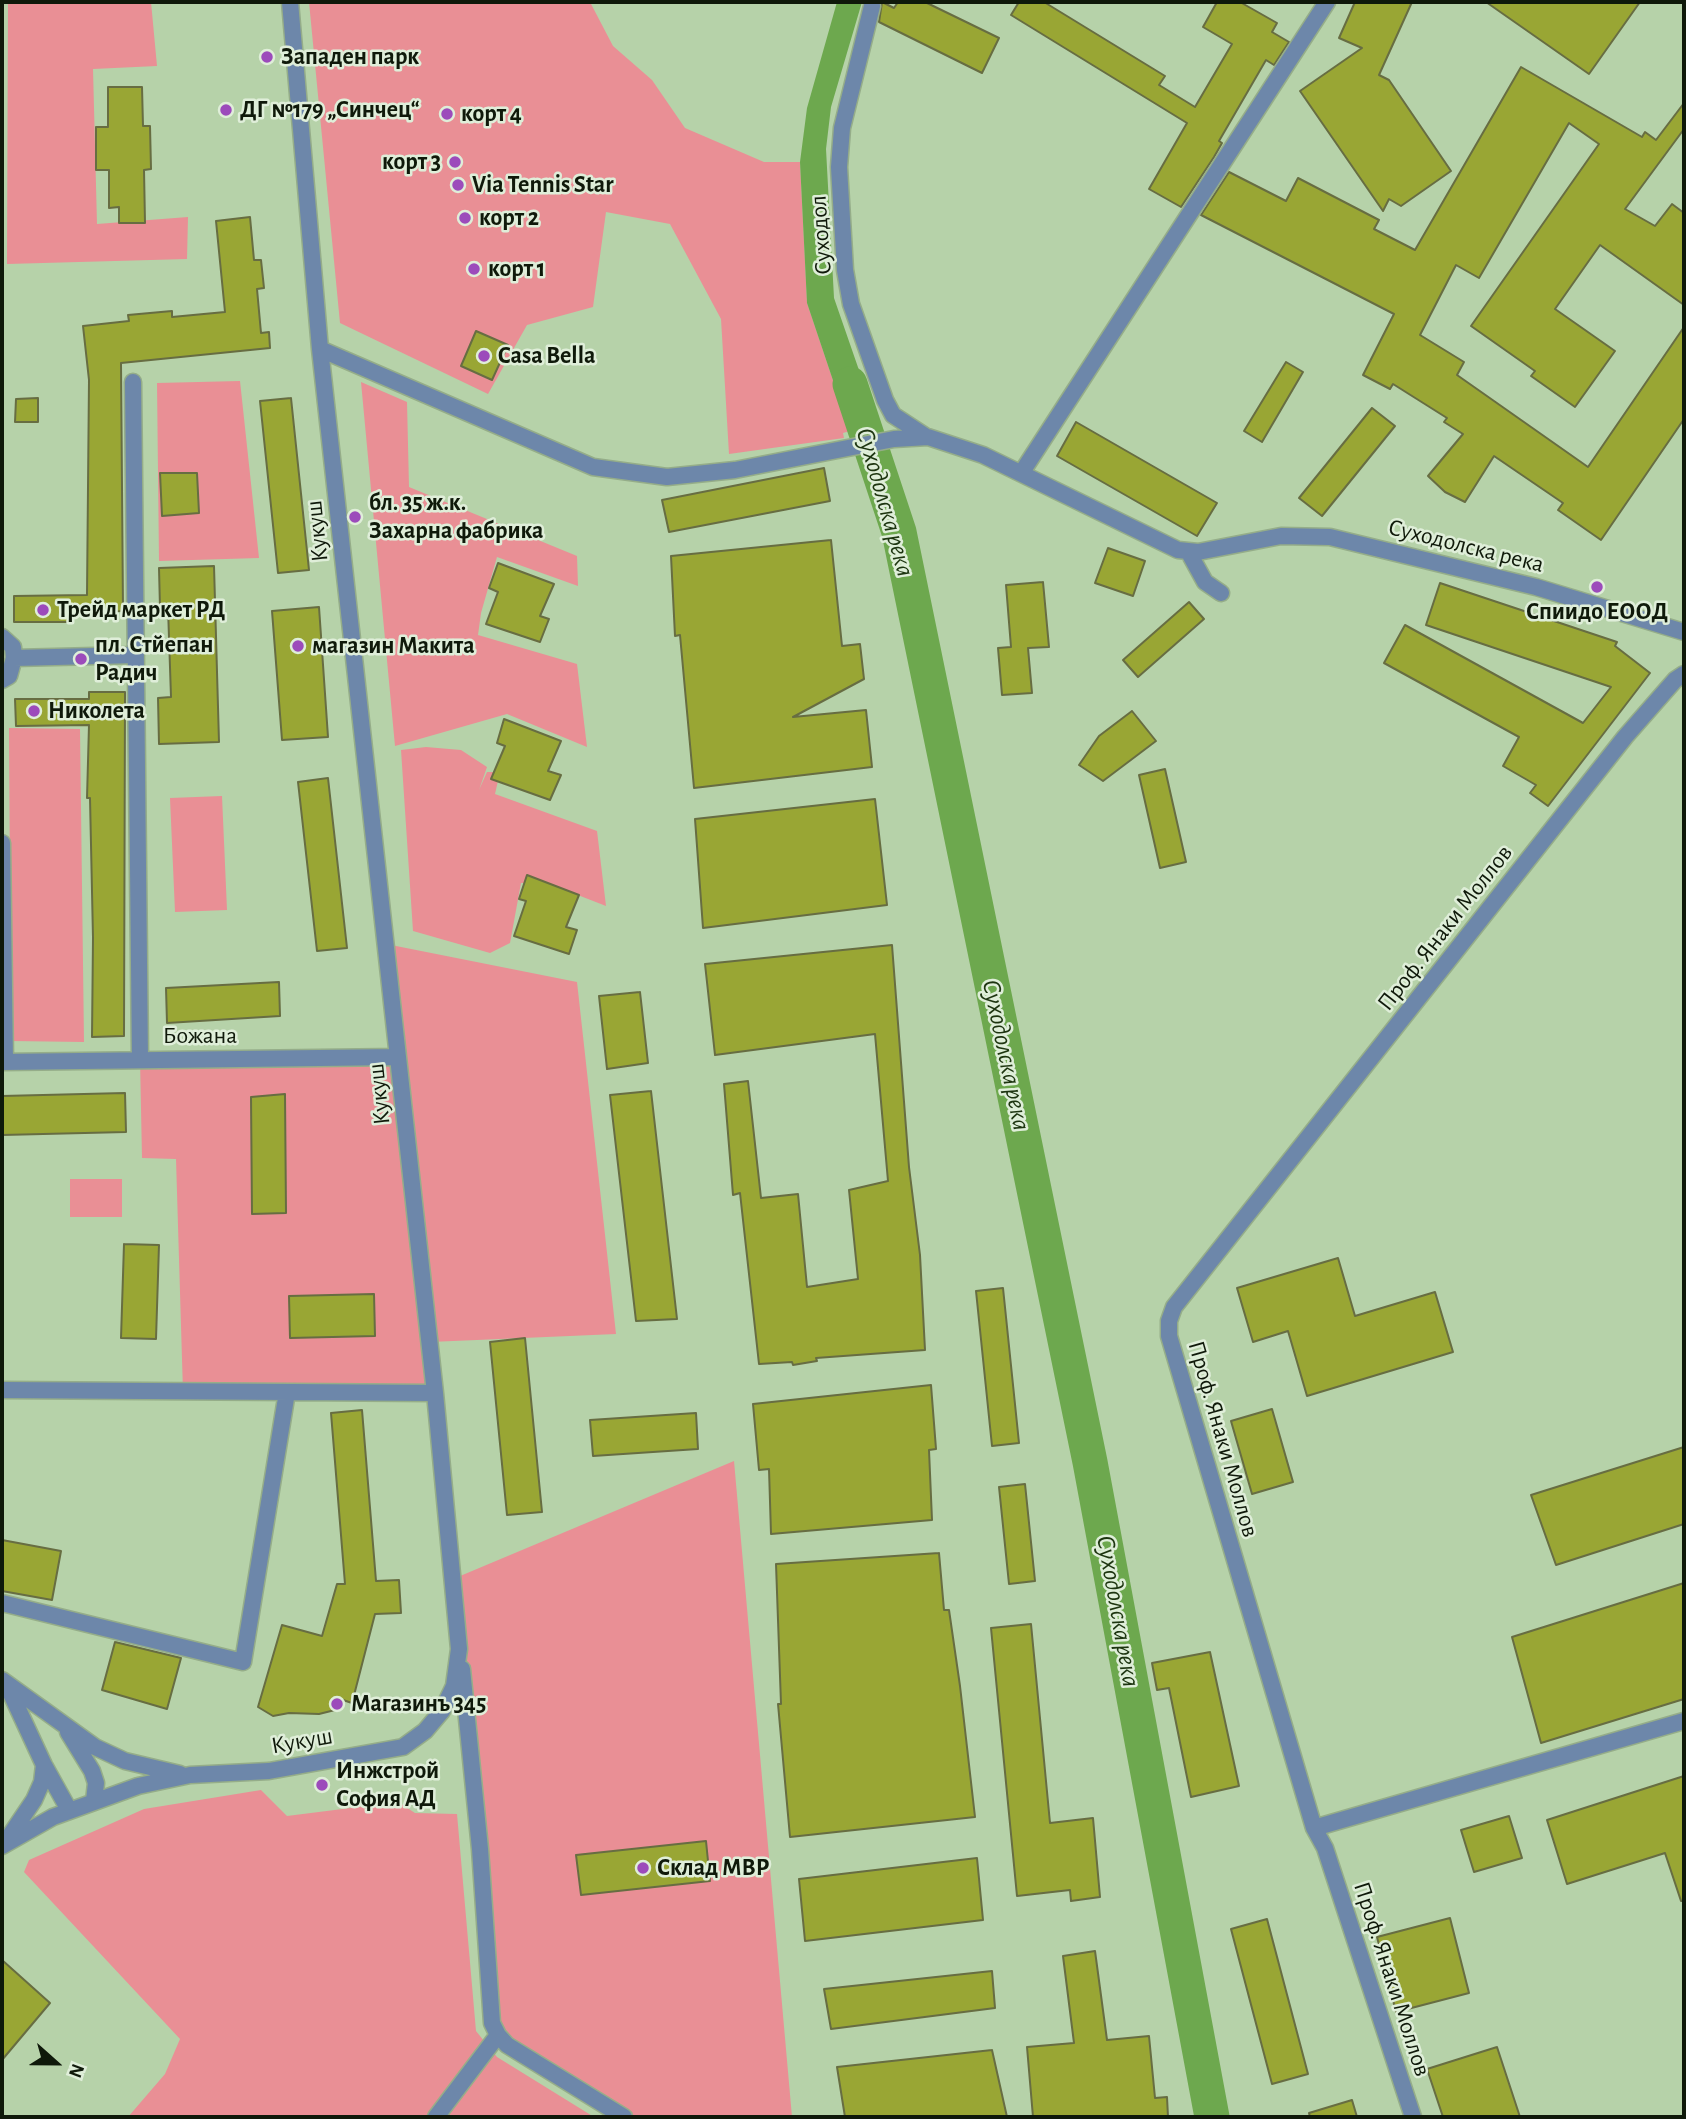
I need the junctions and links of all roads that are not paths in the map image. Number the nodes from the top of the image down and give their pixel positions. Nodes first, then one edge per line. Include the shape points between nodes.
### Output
1 (290, 2) edge
2 (1327, 2) edge
3 (872, 6) dead end
4 (320, 349) junction
5 (133, 383) dead end
6 (928, 438) junction
7 (1022, 472) junction
8 (1189, 553) junction
9 (1221, 593) dead end
10 (1684, 632) edge
11 (2, 637) edge
12 (136, 655) junction
13 (14, 658) junction
14 (1684, 674) edge
15 (2, 680) edge
16 (2, 843) edge
17 (398, 1057) junction
18 (140, 1059) junction
19 (4, 1062) edge
20 (2, 1390) edge
21 (287, 1392) junction
22 (435, 1393) junction
23 (2, 1603) edge
24 (460, 1649) junction
25 (4, 1681) edge
26 (1684, 1721) edge
27 (62, 1724) junction
28 (44, 1766) junction
29 (190, 1775) junction
30 (94, 1801) junction
31 (69, 1810) junction
32 (1314, 1828) junction
33 (2, 1845) edge
34 (498, 2035) junction
35 (436, 2117) edge
36 (624, 2117) edge
37 (1413, 2117) edge

1 - 4 street, Кукуш
2 - 7 street
3 - 6 street, Суходол via 842,128 839,167 845,270 851,304 885,400 893,415
4 - 6 street via 593,467 615,471 667,477 735,470 894,439
4 - 17 street, Кукуш
5 - 12 street
6 - 7 street via 969,449
7 - 8 street
8 - 9 street via 1205,582
8 - 10 street, Суходолска река via 1281,536 1330,537 1536,587
11 - 13 street via 13,647
12 - 13 street
12 - 18 street
13 - 15 street via 9,676
14 - 32 street, Проф. Янаки Моллов via 1625,737 1174,1307 1169,1321 1172,1349
16 - 19 street
17 - 18 street, Божана
17 - 22 street, Кукуш
18 - 19 street, Божана
20 - 21 street
21 - 22 street
21 - 23 street via 243,1662
22 - 24 street, Кукуш
24 - 29 street, Кукуш via 454,1686 442,1711 403,1747 269,1770
24 - 34 street via 492,2023
25 - 27 street
25 - 28 street
26 - 32 street
27 - 29 street via 125,1761
27 - 30 street via 92,1771
28 - 31 street
28 - 33 street via 34,1800
29 - 30 street, Кукуш
30 - 31 street, Кукуш
31 - 33 street, Кукуш
32 - 37 street, Проф. Янаки Моллов via 1325,1848
34 - 35 street
34 - 36 street

